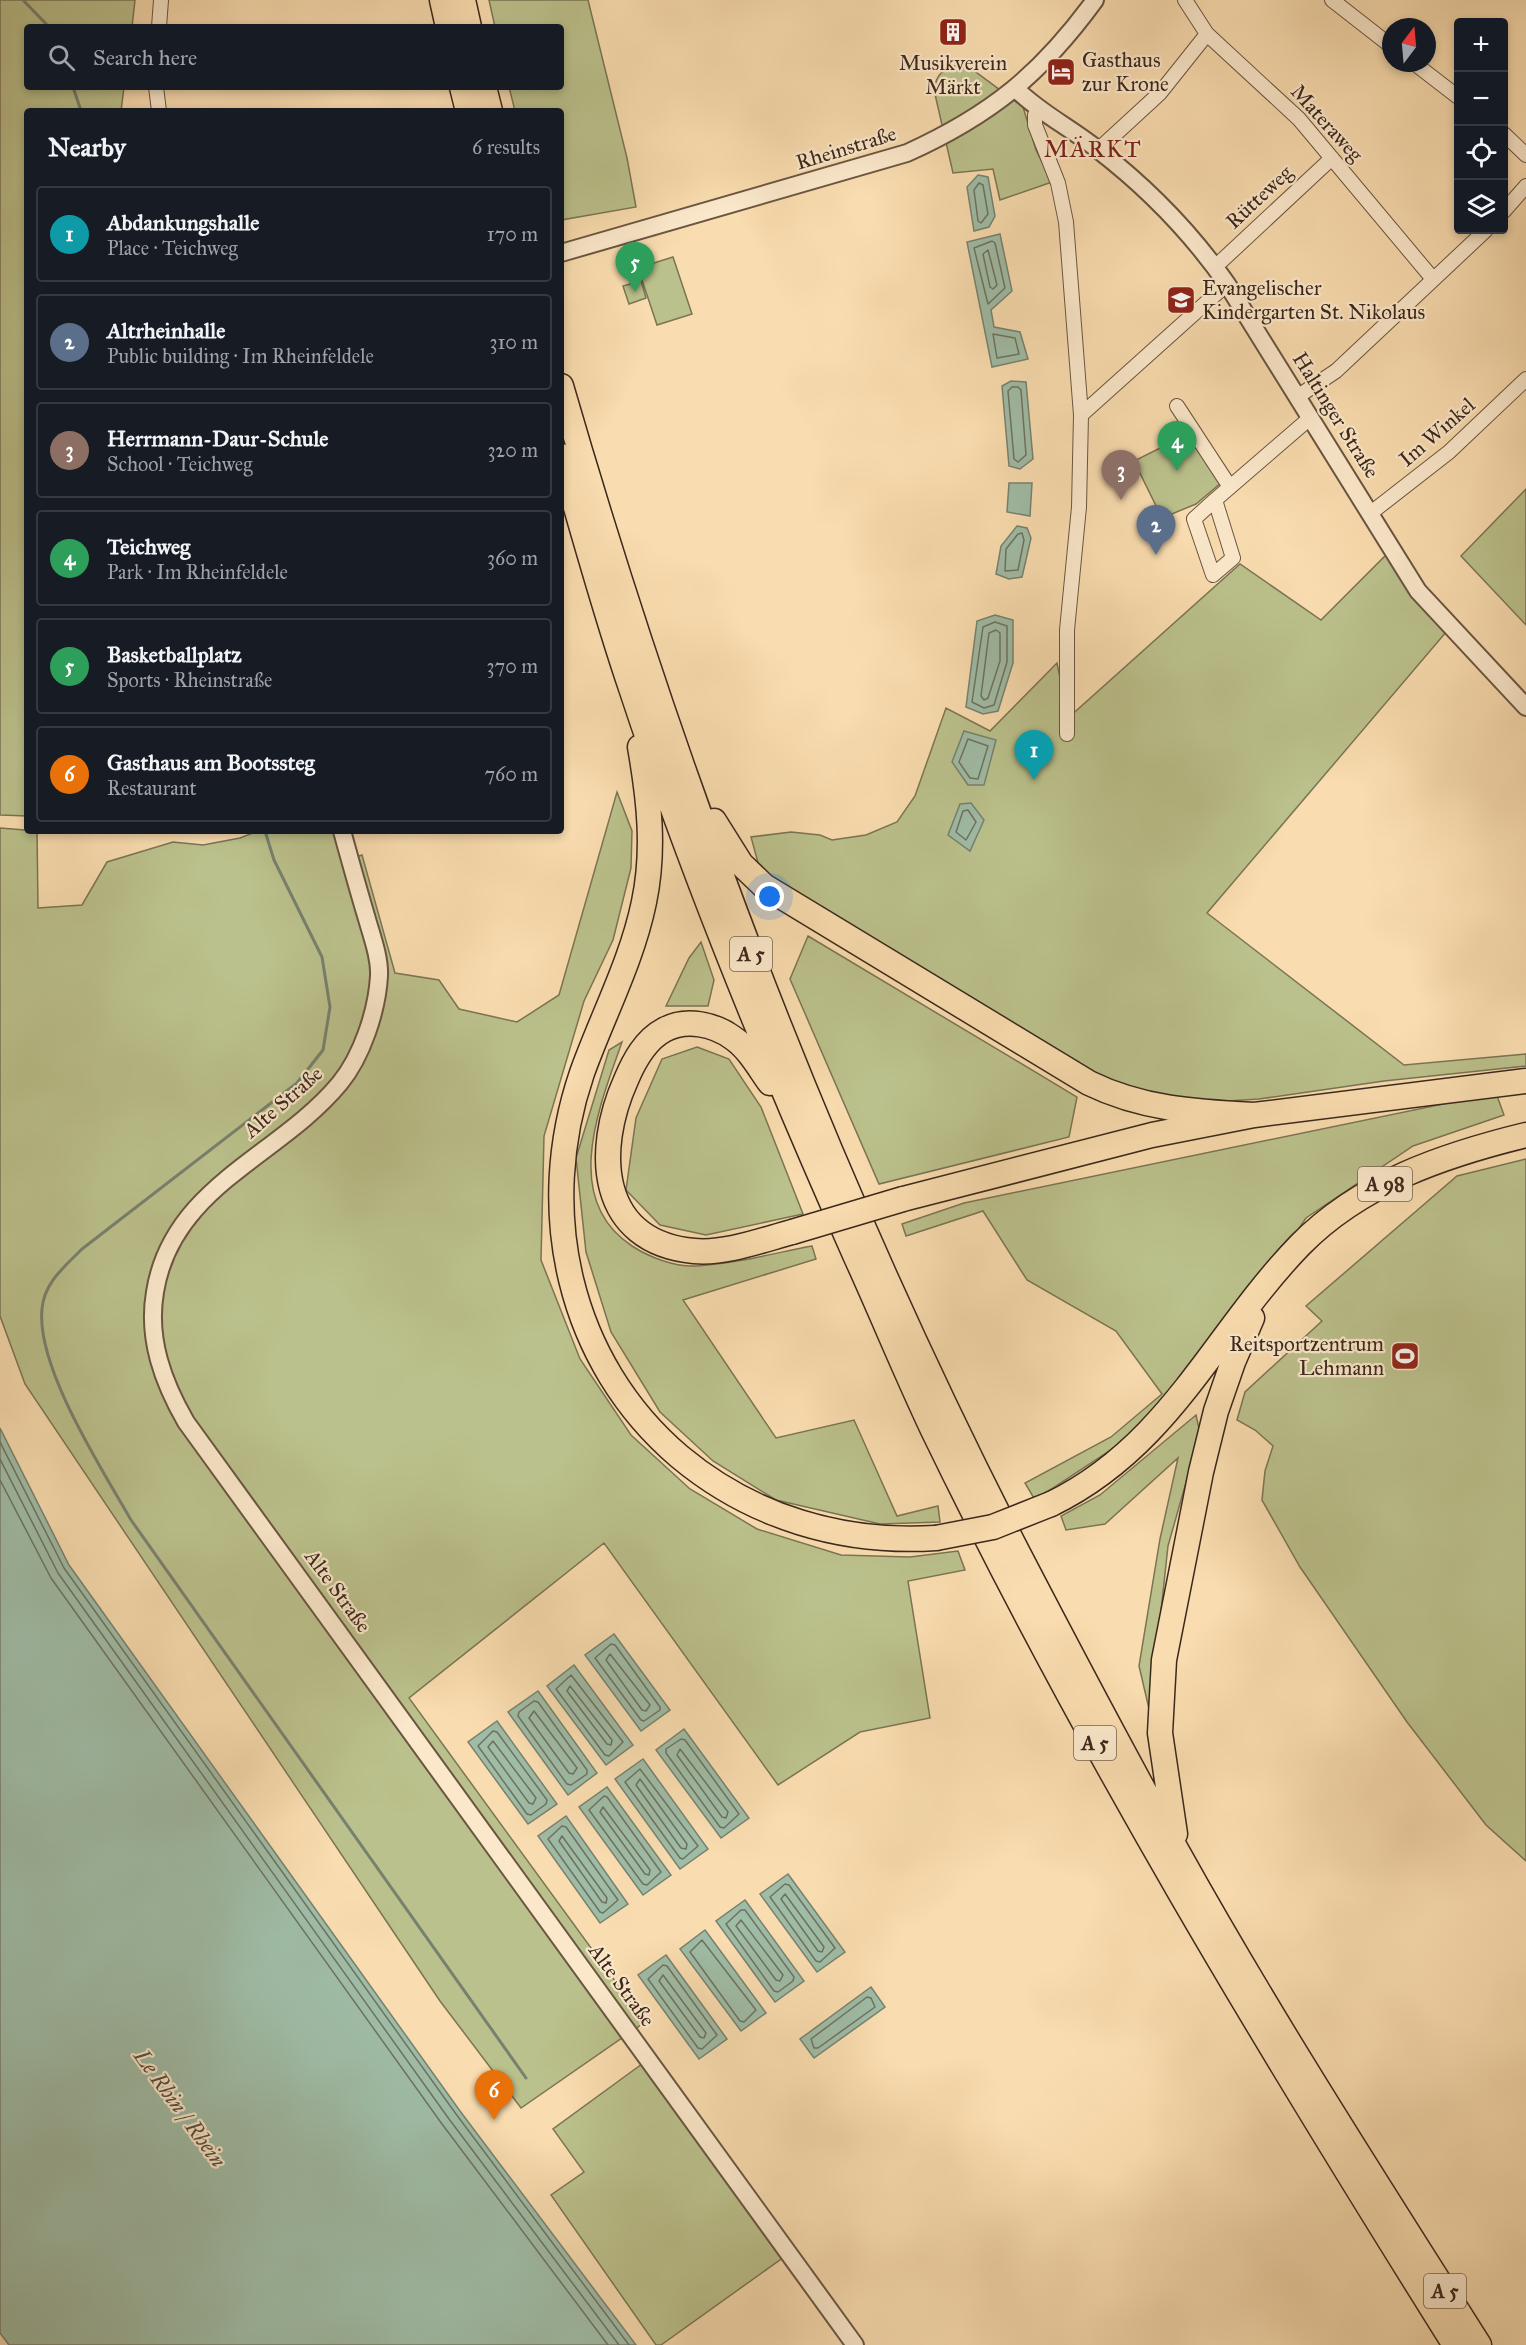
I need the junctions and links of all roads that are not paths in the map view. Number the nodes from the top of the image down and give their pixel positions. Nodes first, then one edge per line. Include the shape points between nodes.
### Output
1 (161, 0) edge
2 (442, 0) edge
3 (463, 0) edge
4 (1095, 0) edge
5 (1185, 0) edge
6 (1332, 0) edge
7 (159, 24) edge
8 (447, 24) edge
9 (468, 24) edge
10 (1207, 34) junction
11 (1382, 39) edge
12 (1426, 72) edge
13 (1016, 89) junction
14 (156, 90) edge
15 (463, 90) edge
16 (485, 90) edge
17 (1454, 94) edge
18 (159, 108) edge
19 (467, 108) edge
20 (489, 108) edge
21 (1038, 108) junction
22 (1508, 139) edge
23 (1098, 150) junction
24 (1526, 155) edge
25 (1332, 158) junction
26 (1526, 186) edge
27 (1508, 206) edge
28 (1482, 234) edge
29 (564, 253) edge
30 (1215, 267) junction
31 (1433, 279) junction
32 (1227, 284) junction
33 (1526, 379) edge
34 (564, 396) edge
35 (1297, 397) junction
36 (1177, 406) dead end
37 (1081, 415) junction
38 (1310, 418) junction
39 (564, 466) edge
40 (1230, 487) junction
41 (1215, 500) junction
42 (1372, 512) junction
43 (630, 688) junction
44 (1526, 707) edge
45 (1067, 734) dead end
46 (682, 761) junction
47 (343, 834) edge
48 (1526, 1081) edge
49 (791, 1111) junction
50 (1254, 1115) junction
51 (1526, 1135) edge
52 (1270, 1278) junction
53 (1177, 1851) junction
54 (855, 2345) edge
55 (1455, 2345) edge
56 (1479, 2345) edge

1 - 7 street
2 - 8 highway
3 - 9 highway
4 - 13 street, Rheinstraße via 1071,32
5 - 10 street, Materaweg
6 - 11 street
10 - 23 street via 1160,93
10 - 25 street, Materaweg via 1299,119
12 - 17 street
13 - 21 street, Haltinger Straße
13 - 29 street, Rheinstraße via 956,130 907,153
14 - 18 street
15 - 19 highway
16 - 20 highway
21 - 23 street, Haltinger Straße
21 - 37 street via 1035,125 1058,183 1066,222
22 - 24 street
23 - 30 street, Haltinger Straße via 1177,219
25 - 30 street, Rütteweg
25 - 31 street, Materaweg
26 - 27 street
28 - 31 street
30 - 32 street, Haltinger Straße
31 - 35 street via 1336,371
32 - 35 street, Haltinger Straße
32 - 37 street
33 - 42 street, Im Winkel via 1449,452
34 - 46 highway, A 5 via 597,508
35 - 38 street, Haltinger Straße
36 - 40 street
37 - 45 street via 1079,507 1067,630
38 - 40 street
38 - 42 street, Haltinger Straße
39 - 43 highway, A 5
40 - 41 street
41 - 41 street via 1194,519 1213,575 1233,558
42 - 44 street, Haltinger Straße via 1418,591
43 - 49 highway, A 5 via 712,913
43 - 52 highway, bridge via 649,801 650,852 644,903 582,1075 560,1173 564,1256 585,1325 601,1359 638,1415 664,1443 727,1491 787,1519 833,1532 936,1538 993,1527 1051,1504 1094,1480 1153,1430
46 - 50 highway via 722,837 741,864 764,886 812,917 1113,1095 1161,1108
46 - 53 highway, A 5 via 780,1029 899,1305 1015,1547
47 - 54 street, Alte Straße via 379,976 367,1030 340,1083 219,1185 179,1227 158,1275 154,1299 155,1347 162,1372 186,1422
48 - 50 highway
49 - 50 highway, bridge via 746,1049 733,1038 711,1026 688,1023 664,1030 634,1061 614,1113 607,1159 614,1199 638,1230 659,1242 696,1251 792,1232 1152,1135
49 - 55 highway, A 5 via 932,1426 1069,1697 1289,2079
51 - 52 highway, A 98 via 1432,1162 1358,1199 1302,1244
52 - 53 highway via 1233,1362 1209,1440 1169,1629 1161,1694 1163,1761
53 - 56 highway, A 5

